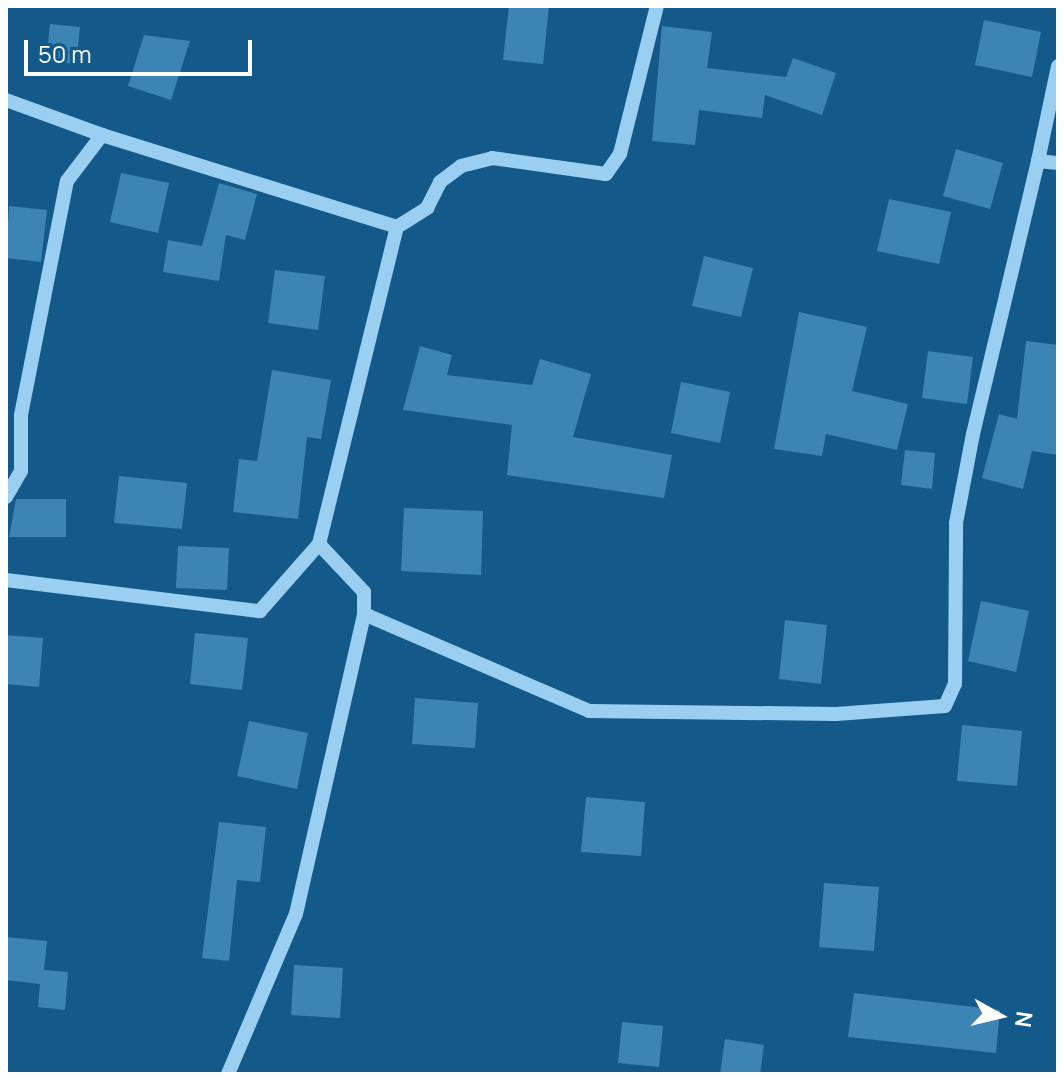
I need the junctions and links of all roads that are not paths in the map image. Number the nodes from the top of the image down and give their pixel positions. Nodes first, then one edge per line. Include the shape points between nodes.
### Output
1 (657, 6) edge
2 (1058, 66) edge
3 (6, 100) edge
4 (102, 135) junction
5 (1038, 161) junction
6 (1058, 163) edge
7 (397, 227) junction
8 (6, 497) edge
9 (319, 544) junction
10 (6, 580) edge
11 (364, 614) junction
12 (228, 1074) edge

1 - 7 street via 620,154 606,174 492,158 461,166 440,182 427,208
2 - 5 street
3 - 4 street
4 - 7 street
4 - 8 street via 67,181 21,415 21,471
5 - 6 street
5 - 11 street via 956,523 955,684 945,706 836,714 589,711
7 - 9 street
9 - 10 street via 260,611
9 - 11 street via 364,592
11 - 12 street via 296,914

